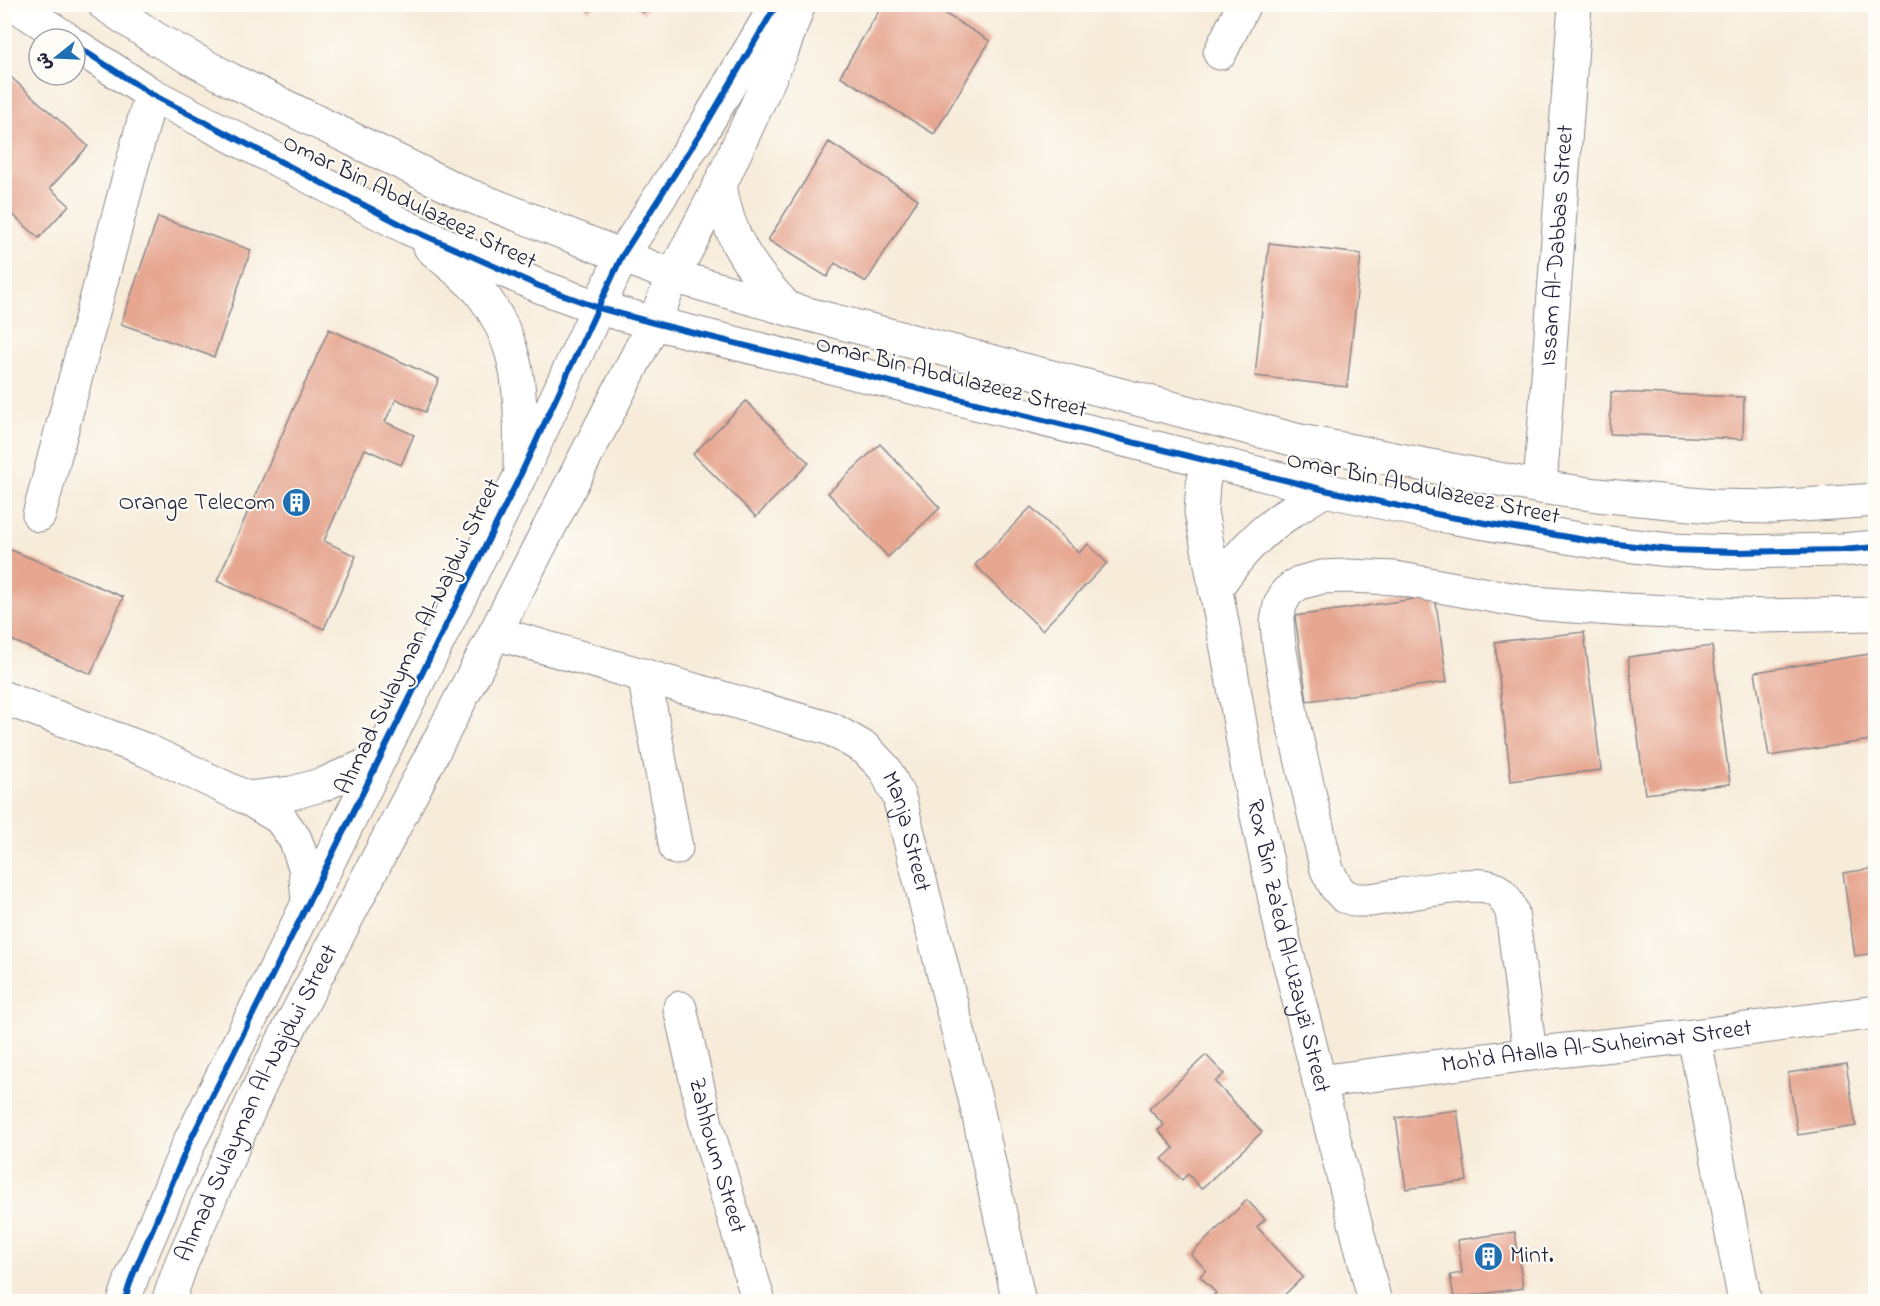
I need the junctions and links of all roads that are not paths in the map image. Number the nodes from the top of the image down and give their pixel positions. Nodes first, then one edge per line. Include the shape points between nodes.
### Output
1 (14, 4) edge
2 (104, 4) edge
3 (777, 4) edge
4 (799, 4) edge
5 (1244, 4) edge
6 (1575, 4) edge
7 (49, 27) edge
8 (87, 53) edge
9 (1220, 53) dead end
10 (151, 94) junction
11 (720, 185) junction
12 (408, 228) junction
13 (622, 256) junction
14 (673, 276) junction
15 (598, 308) junction
16 (788, 309) junction
17 (654, 323) junction
18 (1209, 460) junction
19 (520, 476) junction
20 (1540, 487) junction
21 (1325, 490) junction
22 (1875, 500) edge
23 (39, 515) dead end
24 (1875, 547) edge
25 (1215, 589) junction
26 (1875, 614) edge
27 (495, 633) junction
28 (644, 675) junction
29 (4, 698) edge
30 (378, 760) junction
31 (247, 798) junction
32 (676, 848) dead end
33 (308, 901) junction
34 (680, 1008) dead end
35 (1875, 1012) edge
36 (1694, 1036) junction
37 (1530, 1054) junction
38 (1319, 1082) junction
39 (124, 1302) edge
40 (168, 1302) edge
41 (759, 1302) edge
42 (1019, 1302) edge
43 (1374, 1302) edge
44 (1745, 1302) edge

1 - 7 street
2 - 13 street, Omar Bin Abdulazeez Street via 156,39 231,80 463,193
3 - 13 street, Ahmad Sulayman Al-Najdwi Street
4 - 11 street, Ahmad Sulayman Al-Najdwi Street via 782,51
5 - 9 street
6 - 20 street, Issam Al-Dabbas Street
8 - 10 street, Omar Bin Abdulazeez Street
10 - 12 street, Omar Bin Abdulazeez Street
10 - 23 street
11 - 14 street, Ahmad Sulayman Al-Najdwi Street
11 - 16 street via 723,208 738,246 757,275
12 - 15 street, Omar Bin Abdulazeez Street
12 - 19 street via 480,292 503,328 516,365 521,402
13 - 14 street, Omar Bin Abdulazeez Street
13 - 15 street, Ahmad Sulayman Al-Najdwi Street
14 - 16 street, Omar Bin Abdulazeez Street
14 - 17 street, Ahmad Sulayman Al-Najdwi Street
15 - 17 street, Omar Bin Abdulazeez Street
15 - 19 street, Ahmad Sulayman Al-Najdwi Street
16 - 20 street, Omar Bin Abdulazeez Street via 1300,441
17 - 18 street, Omar Bin Abdulazeez Street
17 - 27 street, Ahmad Sulayman Al-Najdwi Street
18 - 21 street, Omar Bin Abdulazeez Street
18 - 25 street, Rox Bin Za'ed Al-Uzayzi Street via 1201,512
19 - 30 street, Ahmad Sulayman Al-Najdwi Street
20 - 22 street, Omar Bin Abdulazeez Street via 1712,506 1773,507
21 - 24 street, Omar Bin Abdulazeez Street via 1450,517 1670,550
21 - 25 street via 1254,541
25 - 38 street, Rox Bin Za'ed Al-Uzayzi Street via 1251,788
26 - 37 street via 1763,616 1626,610 1533,603 1395,578 1348,576 1310,580 1287,592 1277,622 1283,666 1327,870 1344,896 1356,900 1478,885 1492,888 1504,897 1512,912
27 - 28 street, Manja Street
27 - 40 street, Ahmad Sulayman Al-Najdwi Street via 261,1083
28 - 32 street
28 - 42 street, Manja Street via 831,729 866,749 885,769 899,798 964,1053
29 - 31 street via 146,750
30 - 31 street via 324,784 292,793
30 - 33 street, Ahmad Sulayman Al-Najdwi Street
31 - 33 street via 280,818 295,839 305,867
33 - 39 street, Ahmad Sulayman Al-Najdwi Street via 190,1141
34 - 41 street, Zahhoum Street via 707,1128
35 - 36 street, Moh'd Atalla Al-Suheimat Street
36 - 37 street, Moh'd Atalla Al-Suheimat Street
36 - 44 street
37 - 38 street, Moh'd Atalla Al-Suheimat Street
38 - 43 street, Rox Bin Za'ed Al-Uzayzi Street

